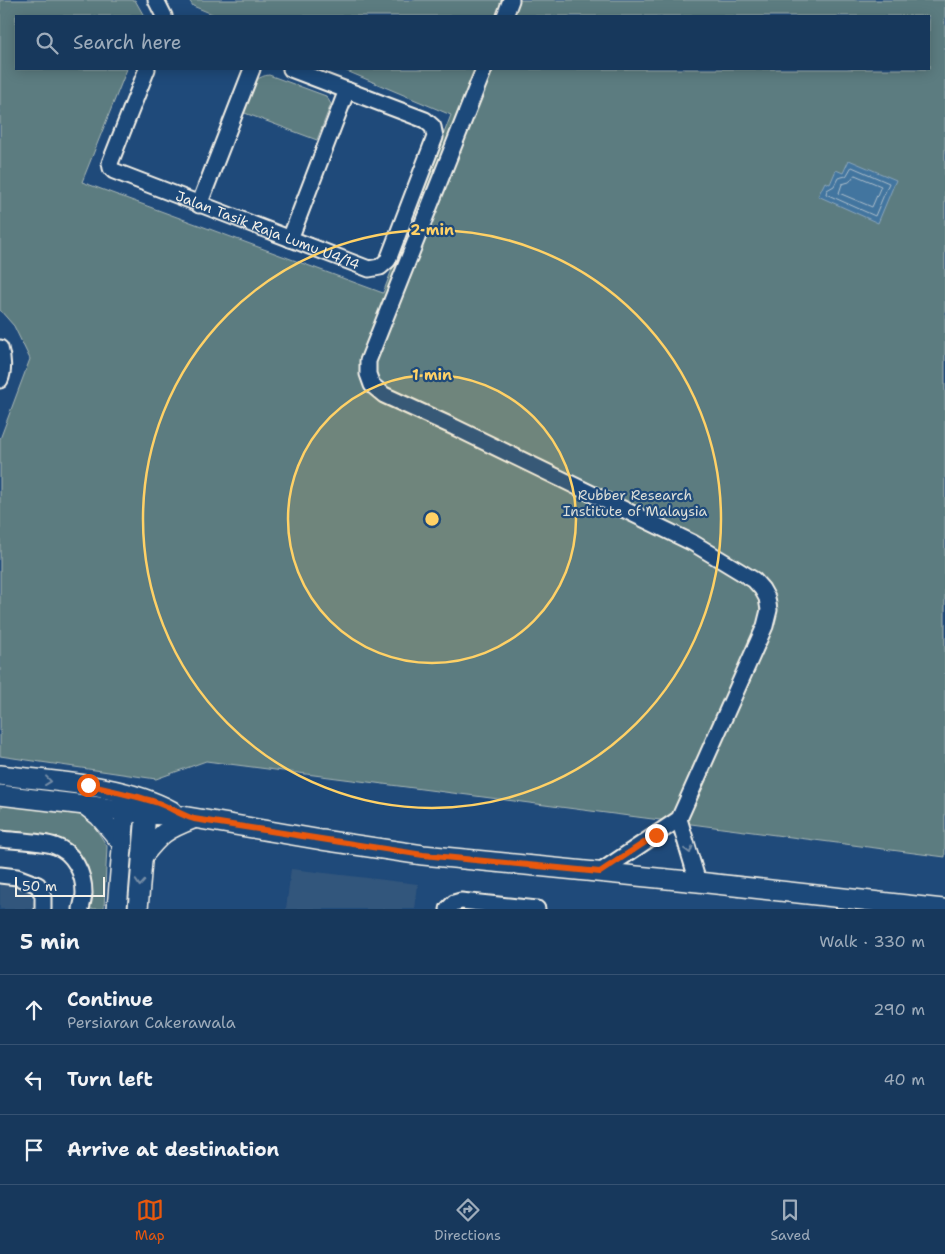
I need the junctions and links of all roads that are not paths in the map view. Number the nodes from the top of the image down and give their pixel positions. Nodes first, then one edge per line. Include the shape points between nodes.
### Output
1 (156, 0) edge
2 (511, 0) edge
3 (164, 15) edge
4 (505, 15) edge
5 (147, 70) edge
6 (252, 70) edge
7 (295, 70) edge
8 (484, 70) edge
9 (347, 90) junction
10 (199, 205) junction
11 (290, 239) junction
12 (0, 348) edge
13 (0, 380) edge
14 (0, 775) edge
15 (0, 795) edge
16 (125, 803) junction
17 (85, 805) junction
18 (146, 807) junction
19 (188, 817) junction
20 (679, 819) junction
21 (0, 839) edge
22 (121, 842) junction
23 (142, 857) junction
24 (600, 872) junction
25 (0, 875) edge
26 (698, 882) junction
27 (43, 909) edge
28 (81, 909) edge
29 (117, 909) edge
30 (138, 909) edge
31 (448, 909) edge
32 (537, 909) edge
33 (943, 909) edge

1 - 3 street
2 - 4 street
5 - 10 street, Jalan Tasik Raja Lumu U4/14 via 110,163 111,168 118,174
6 - 10 street
7 - 9 street, Jalan Tasik Raja Lumu U4/14
8 - 20 street via 368,361 368,374 372,385 384,395 693,543 754,580 762,589 769,610 764,626
9 - 11 street
9 - 11 street, Jalan Tasik Raja Lumu U4/14 via 425,120 433,127 435,137 388,260 380,267 369,269
10 - 11 street, Jalan Tasik Raja Lumu U4/14
12 - 13 street
14 -> 16 street via 88,785
15 - 17 street
16 - 17 street
16 - 18 street
16 - 22 street
17 - 22 street
18 - 19 street
18 - 23 street
19 - 23 street via 157,837
19 - 24 street via 423,855
20 - 24 street
20 -> 26 street
21 - 28 street via 54,846 67,853 81,875 84,893
22 - 29 street
23 -> 30 street
24 - 26 street
25 - 27 street via 38,885 43,896
26 - 33 street
31 - 32 street via 461,901

